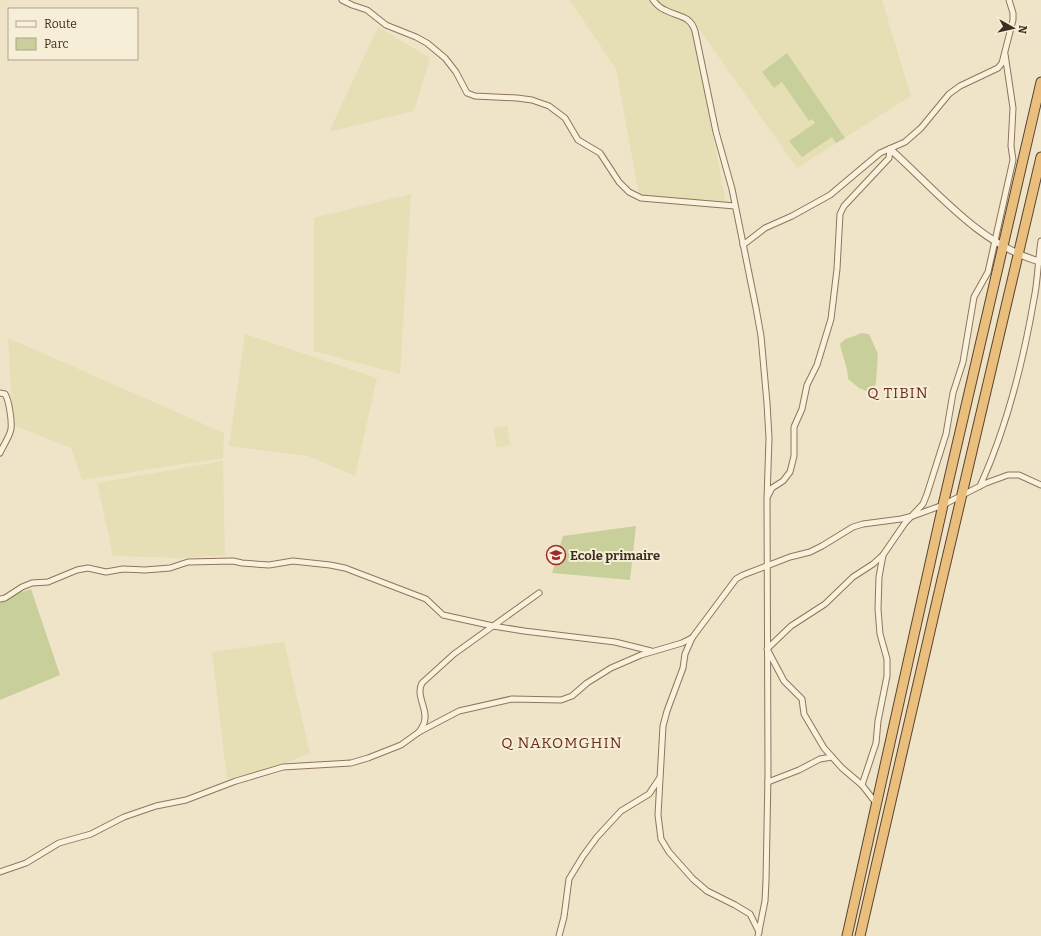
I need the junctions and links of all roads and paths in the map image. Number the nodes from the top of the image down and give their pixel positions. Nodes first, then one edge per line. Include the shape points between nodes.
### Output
1 (342, 0) edge
2 (653, 0) edge
3 (1009, 0) edge
4 (1005, 54) junction
5 (1041, 82) edge
6 (890, 149) junction
7 (1041, 157) edge
8 (735, 206) junction
9 (1041, 241) edge
10 (999, 243) junction
11 (743, 245) junction
12 (1018, 254) junction
13 (1039, 261) edge
14 (0, 393) edge
15 (0, 452) edge
16 (1041, 485) edge
17 (980, 486) junction
18 (962, 495) junction
19 (766, 499) junction
20 (943, 505) junction
21 (913, 516) junction
22 (883, 555) junction
23 (767, 566) junction
24 (539, 593) dead end
25 (0, 599) edge
26 (493, 626) junction
27 (692, 638) junction
28 (767, 649) junction
29 (652, 652) junction
30 (419, 732) junction
31 (832, 757) junction
32 (659, 778) junction
33 (768, 782) junction
34 (862, 785) junction
35 (876, 803) junction
36 (0, 872) edge
37 (758, 934) edge
38 (558, 936) edge
39 (847, 936) edge
40 (860, 936) edge

1 - 8 street via 368,10 386,25 427,43 445,58 467,93 475,96 532,100 549,106 565,118 578,140 600,153 619,182 636,196
2 - 8 street via 666,10 686,18 693,25
3 - 4 street via 1013,20
4 - 6 street via 998,68 949,94 921,128 905,142
4 - 10 street via 1013,108 1013,160
5 - 10 highway
6 - 10 street via 962,216
6 - 11 street via 880,153 830,195 765,228
6 - 19 street via 889,158 844,206 840,214 831,319 794,427 794,456 790,472 783,481 772,488
7 - 12 highway
8 - 11 street
9 - 13 street
10 - 12 street
10 - 20 highway
10 - 21 street via 988,272 974,297 963,362 953,393 946,434 923,504
11 - 19 street via 761,336 769,438
12 - 13 street
12 - 18 highway
13 - 17 street via 1035,297 1016,387 994,456
14 - 15 street via 7,396 11,430
16 - 17 street via 1019,475 1008,475
17 - 18 street
18 - 20 street
18 - 40 highway
19 - 23 street
20 - 21 street
20 - 35 highway
21 - 22 street via 905,523
21 - 23 street via 853,527 816,549
22 - 28 street via 853,577 825,604 791,626
22 - 34 street via 878,609 888,676 876,743
23 - 27 street via 736,579
23 - 28 street
24 - 26 street
25 - 26 street via 22,587 48,582 88,568 106,572 170,568 188,562 232,561 269,565 292,561 345,568 426,599 443,615
26 - 29 street via 614,642
26 - 30 street via 454,654 422,683 419,688 425,717
27 - 29 street
27 - 32 street via 684,654 683,668 667,712
28 - 31 street via 784,680 802,699 804,714
28 - 33 street
29 - 30 street via 611,668 572,696 561,700 512,698 459,711
30 - 36 street via 401,745 351,763 283,767 186,800 156,806 124,817 91,834 59,843 26,863
31 - 33 street via 820,759
31 - 34 street
32 - 37 street via 659,827 661,839 668,852 707,891 750,914
32 - 38 street via 649,794 621,811 582,856 569,879 564,917
33 - 37 street via 765,901
34 - 35 street
35 - 39 highway

